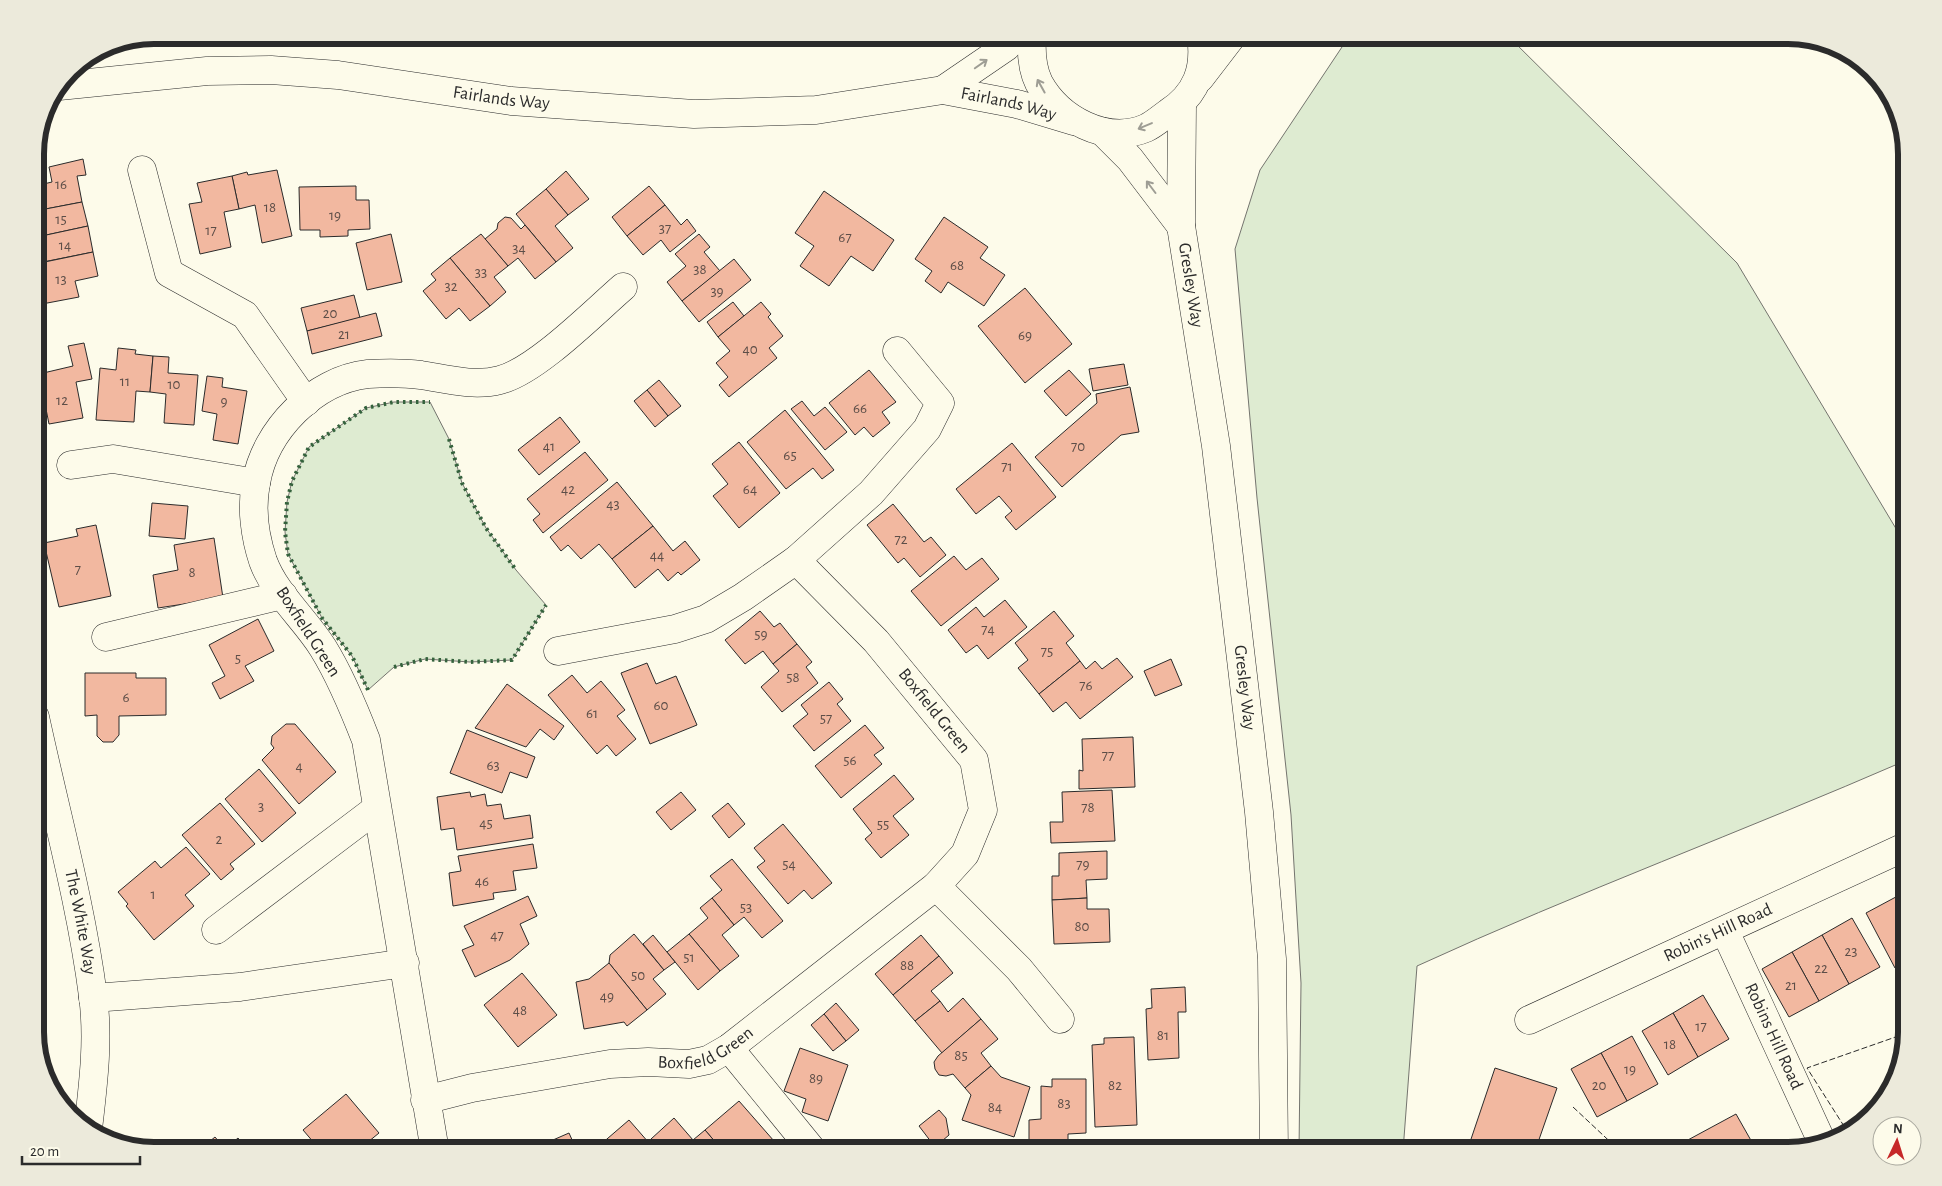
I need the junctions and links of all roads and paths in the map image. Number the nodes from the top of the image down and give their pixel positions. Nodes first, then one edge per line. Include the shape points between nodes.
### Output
1 (1009, 44) edge
2 (1032, 44) edge
3 (1202, 44) edge
4 (1226, 44) edge
5 (68, 85) edge
6 (943, 90) junction
7 (1189, 94) junction
8 (1074, 121) junction
9 (1103, 132) junction
10 (142, 170) dead end
11 (1181, 226) junction
12 (622, 287) dead end
13 (898, 351) dead end
14 (306, 402) junction
15 (70, 464) dead end
16 (256, 483) junction
17 (796, 560) junction
18 (283, 595) junction
19 (106, 637) dead end
20 (558, 651) dead end
21 (44, 758) edge
22 (376, 809) junction
23 (1898, 850) edge
24 (936, 886) junction
25 (216, 930) dead end
26 (1724, 931) junction
27 (405, 962) junction
28 (93, 998) junction
29 (1060, 1019) dead end
30 (1528, 1020) dead end
31 (729, 1048) junction
32 (425, 1100) junction
33 (89, 1121) edge
34 (1820, 1138) edge
35 (433, 1142) edge
36 (806, 1142) edge
37 (1274, 1142) edge

6 -> 1 street, Fairlands Way
8 -> 2 street via 1051,101 1038,82
3 - 7 street, Gresley Way via 1204,54
4 - 7 street
5 - 6 street, Fairlands Way via 207,71 271,70 338,75 511,101 694,114 816,110
6 - 8 street, Fairlands Way via 1017,104
7 -> 9 street via 1146,128
7 - 11 street, Gresley Way
8 - 9 street, Fairlands Way
11 -> 9 street, Gresley Way via 1130,159
10 - 14 street via 169,273 245,315
11 - 37 street, Gresley Way via 1216,446 1259,812 1272,959
12 - 14 street, Boxfield Green via 530,366 514,375 480,382 419,375 367,374 324,388
13 - 17 street via 940,403 927,429 871,493
14 - 16 street, Boxfield Green via 285,420 271,444
15 - 16 street via 113,459
16 - 18 street, Boxfield Green via 254,507 259,544 264,563
17 - 20 street via 706,619 674,629
17 - 24 street, Boxfield Green via 876,641 974,760 983,810 965,854
18 - 19 street
18 - 22 street, Boxfield Green via 322,647 351,701 366,740
21 - 28 street, The White Way
22 - 25 street
22 - 27 street, Boxfield Green
23 - 26 street, Robin's Hill Road
24 - 29 street via 1019,969
24 - 31 street, Boxfield Green
26 - 30 street, Robin's Hill Road
26 - 34 street, Robins Hill Road
27 - 28 street via 240,987
27 - 32 street, Boxfield Green
28 - 33 street, The White Way via 93,1085
31 - 32 street, Boxfield Green via 708,1060 690,1064 610,1064 472,1088
31 - 36 street
32 - 35 street, Boxfield Green

